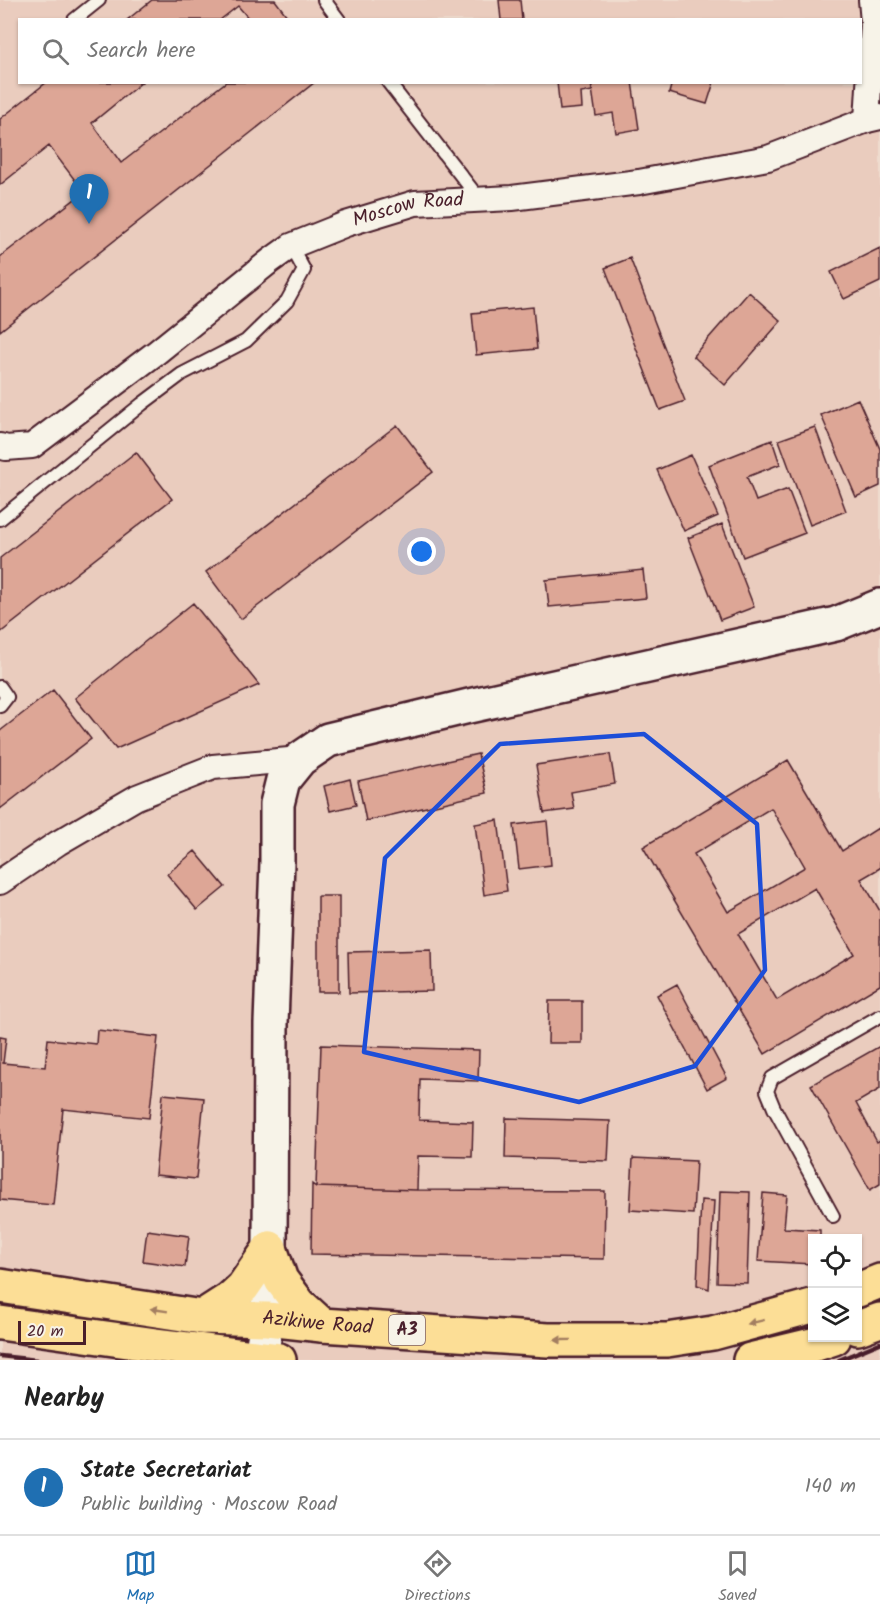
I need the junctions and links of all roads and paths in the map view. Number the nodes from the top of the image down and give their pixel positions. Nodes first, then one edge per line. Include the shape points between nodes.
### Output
1 (99, 0) edge
2 (324, 0) edge
3 (872, 0) edge
4 (76, 18) edge
5 (338, 18) edge
6 (390, 84) edge
7 (873, 118) edge
8 (480, 200) junction
9 (291, 246) junction
10 (0, 446) edge
11 (0, 519) edge
12 (880, 606) edge
13 (0, 687) edge
14 (0, 706) edge
15 (300, 759) junction
16 (0, 882) edge
17 (880, 1016) edge
18 (833, 1216) dead end
19 (270, 1248) junction
20 (880, 1281) edge
21 (0, 1286) edge
22 (862, 1288) edge
23 (808, 1307) edge
24 (202, 1317) junction
25 (267, 1319) junction
26 (880, 1320) edge
27 (0, 1323) edge
28 (322, 1325) junction
29 (862, 1327) edge
30 (822, 1342) edge
31 (270, 1359) edge
32 (750, 1360) edge

1 - 4 lane
2 - 5 lane
3 - 7 street
6 - 8 lane
7 - 8 street, Moscow Road via 768,158 639,182
8 - 9 street, Moscow Road via 415,203 356,220
9 - 10 street, Moscow Road via 32,446
9 - 11 lane via 304,270 287,301 246,341 182,374
12 - 15 street via 836,624 328,740
13 - 14 lane via 7,697
15 - 16 street via 213,767 137,797
15 - 19 street via 283,780 277,804
17 - 18 lane via 772,1078 767,1091
19 - 24 main road via 243,1287
19 - 25 street
19 - 28 main road via 280,1280
20 - 22 main road
24 -> 21 main road, Azikiwe Road / A3
23 -> 28 main road, Azikiwe Road / A3 via 713,1333 667,1340 548,1340
24 - 25 main road, Azikiwe Road / A3
25 - 28 main road, Azikiwe Road / A3
25 - 31 street
26 - 29 main road
27 - 31 main road, Azikiwe Road
30 - 32 main road

